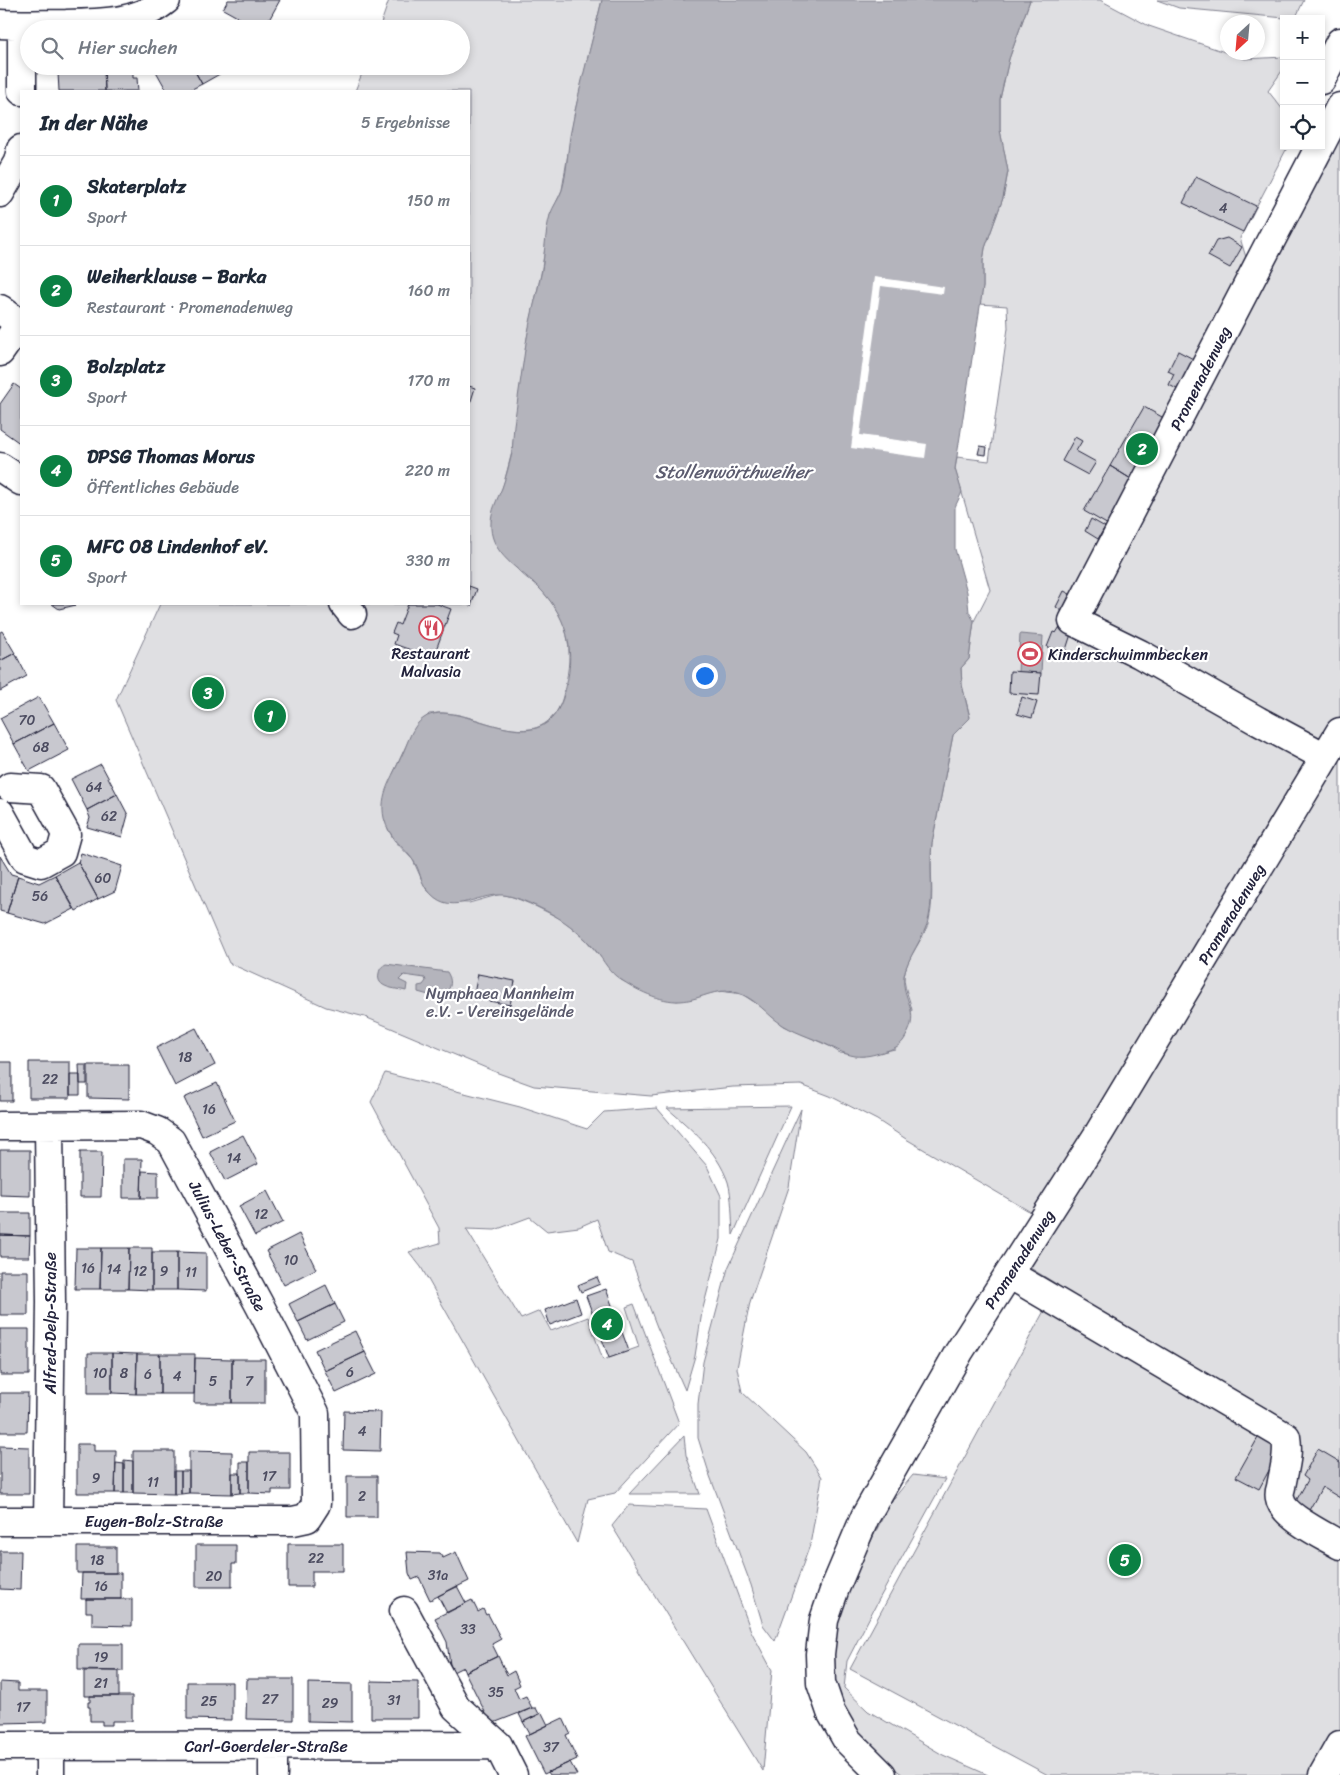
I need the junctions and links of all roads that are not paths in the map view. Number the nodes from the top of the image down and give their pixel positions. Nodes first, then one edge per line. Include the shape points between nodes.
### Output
1 (166, 0) edge
2 (127, 20) edge
3 (11, 24) edge
4 (1340, 42) edge
5 (1325, 72) edge
6 (22, 90) edge
7 (1327, 128) edge
8 (20, 153) edge
9 (10, 189) edge
10 (16, 324) edge
11 (0, 352) edge
12 (0, 467) edge
13 (20, 480) edge
14 (1340, 732) edge
15 (1325, 757) junction
16 (3, 788) edge
17 (0, 813) edge
18 (0, 1126) edge
19 (49, 1126) junction
20 (1009, 1274) junction
21 (307, 1518) joint
22 (0, 1521) edge
23 (48, 1521) junction
24 (1340, 1545) edge
25 (404, 1611) dead end
26 (498, 1745) junction
27 (1340, 1745) edge
28 (0, 1746) edge
29 (274, 1746) junction
30 (50, 1747) junction
31 (50, 1775) edge
32 (273, 1775) edge
33 (513, 1775) edge
34 (882, 1775) edge
35 (1323, 1775) edge

1 - 2 street
3 - 6 street
4 - 5 street
7 - 15 street, Promenadenweg via 1073,621 1140,654
8 - 9 street
10 - 11 street
12 - 13 street
14 - 15 street, Promenadenweg
15 - 20 street, Promenadenweg via 1099,1133
16 - 17 street via 41,789 66,834 61,852 41,863 25,858
18 - 19 street, Julius-Leber-Straße
19 - 21 street, Julius-Leber-Straße via 141,1125 171,1141 315,1413 316,1504
19 - 23 street, Alfred-Delp-Straße
20 - 24 street via 1286,1437 1287,1458 1280,1489 1283,1506 1295,1518
20 - 34 street, Promenadenweg via 959,1352 865,1517 824,1620 820,1654 822,1683 831,1712 847,1740
21 - 23 street, Eugen-Bolz-Straße via 293,1521
22 - 23 street, Eugen-Bolz-Straße
25 - 26 street via 456,1707
26 - 29 street, Carl-Goerdeler-Straße
26 - 33 street
27 - 35 street
28 - 30 street, Carl-Goerdeler-Straße
29 - 30 street, Carl-Goerdeler-Straße
29 - 32 street
30 - 31 street

